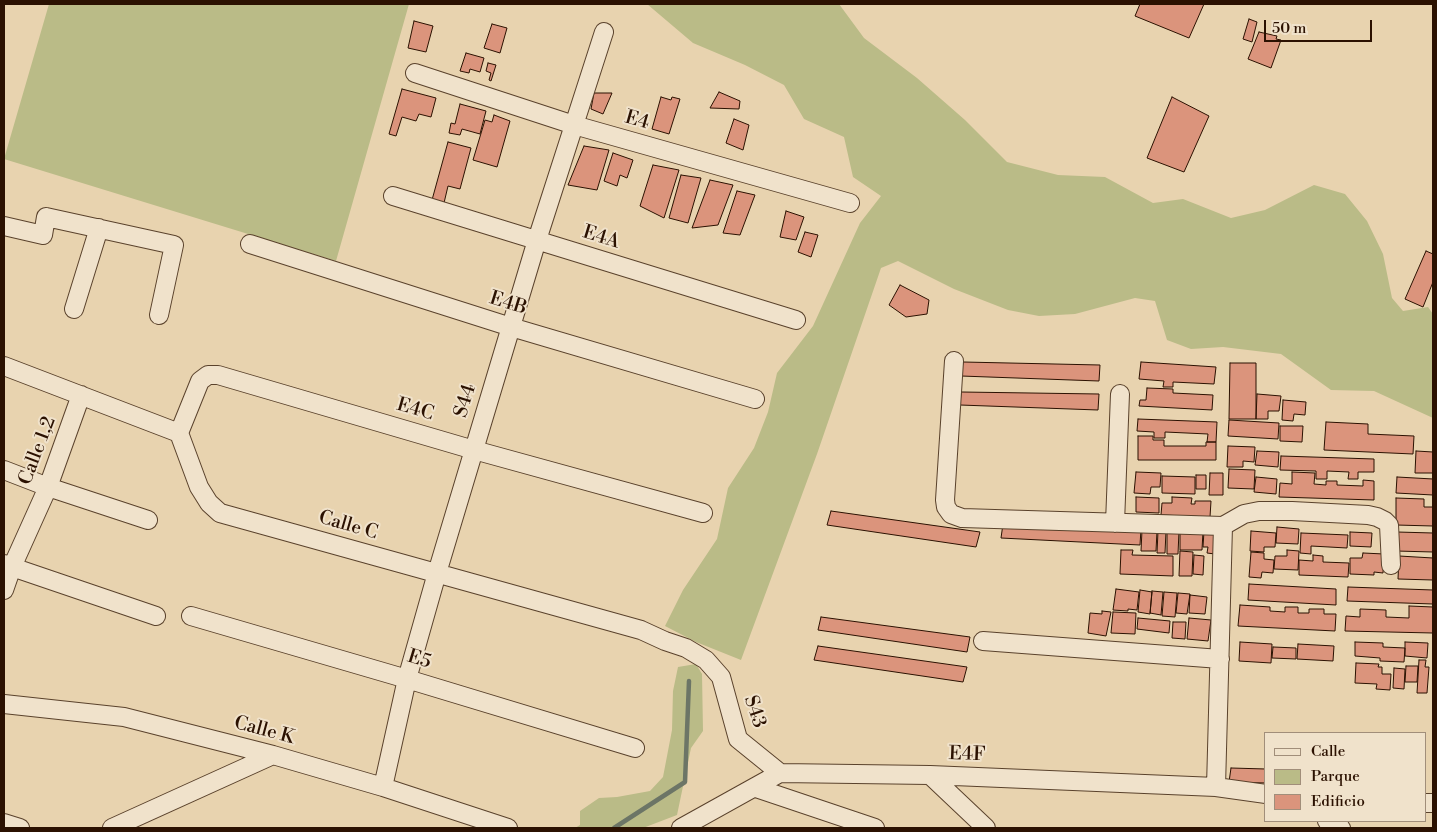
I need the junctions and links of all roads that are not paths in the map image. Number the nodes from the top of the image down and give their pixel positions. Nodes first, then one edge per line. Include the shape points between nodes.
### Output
1 (604, 32) dead end
2 (415, 73) dead end
3 (574, 126) junction
4 (393, 196) dead end
5 (850, 203) dead end
6 (9, 228) edge
7 (99, 228) junction
8 (537, 240) junction
9 (250, 244) dead end
10 (74, 309) dead end
11 (159, 315) dead end
12 (796, 320) dead end
13 (510, 327) junction
14 (954, 361) dead end
15 (4, 366) edge
16 (1120, 394) dead end
17 (81, 395) junction
18 (755, 399) dead end
19 (179, 432) junction
20 (474, 450) junction
21 (4, 470) edge
22 (48, 487) junction
23 (702, 513) dead end
24 (148, 520) dead end
25 (1115, 523) junction
26 (1223, 526) junction
27 (1391, 564) dead end
28 (8, 565) edge
29 (437, 573) junction
30 (4, 590) edge
31 (156, 616) dead end
32 (191, 616) dead end
33 (983, 641) dead end
34 (1220, 659) junction
35 (721, 677) joint
36 (407, 679) junction
37 (4, 704) edge
38 (635, 748) dead end
39 (273, 755) junction
40 (780, 774) junction
41 (930, 775) junction
42 (383, 787) junction
43 (1216, 787) junction
44 (756, 788) junction
45 (1264, 794) edge
46 (1329, 822) edge
47 (4, 823) edge
48 (20, 828) edge
49 (112, 828) edge
50 (506, 828) edge
51 (681, 828) edge
52 (875, 828) edge
53 (986, 828) edge
54 (1341, 828) edge

1 - 3 street, S44
2 - 3 street, E4
3 - 5 street, E4
3 - 8 street, S44
4 - 8 street, E4A
6 - 7 street via 43,236 46,217
7 - 10 street
7 - 11 street via 174,245
8 - 12 street, E4A
8 - 13 street, S44
9 - 13 street, E4B
13 - 18 street, E4B
13 - 20 street, S44
14 - 25 street via 945,500 951,514 962,518
15 - 17 street
16 - 25 street
17 - 19 street
17 - 22 street, Calle 1,2
19 - 20 street, E4C via 200,381 208,375 218,375
19 - 29 street, Calle C via 199,488 220,513
20 - 23 street, E4C
20 - 29 street, S44
21 - 22 street
22 - 24 street
22 - 28 street, Calle 1,2
25 - 26 street
26 - 27 street via 1244,514 1259,511 1377,517 1389,525
26 - 34 street
28 - 30 street, Calle 1,2
28 - 31 street
29 - 35 street, Calle C via 642,630 686,648 706,660
29 - 36 street, S44
32 - 36 street, E5
33 - 34 street
34 - 43 street
35 - 40 street, S43 via 738,739
36 - 38 street, E5
36 - 42 street, S44
37 - 39 street, Calle K via 124,717
39 - 42 street, Calle K
39 - 49 street
40 - 41 street, E4F
40 - 44 street
41 - 43 street, E4F
41 - 53 street
42 - 50 street, Calle K
43 - 45 street, E4F
44 - 51 street
44 - 52 street
46 - 54 street
47 - 48 street

